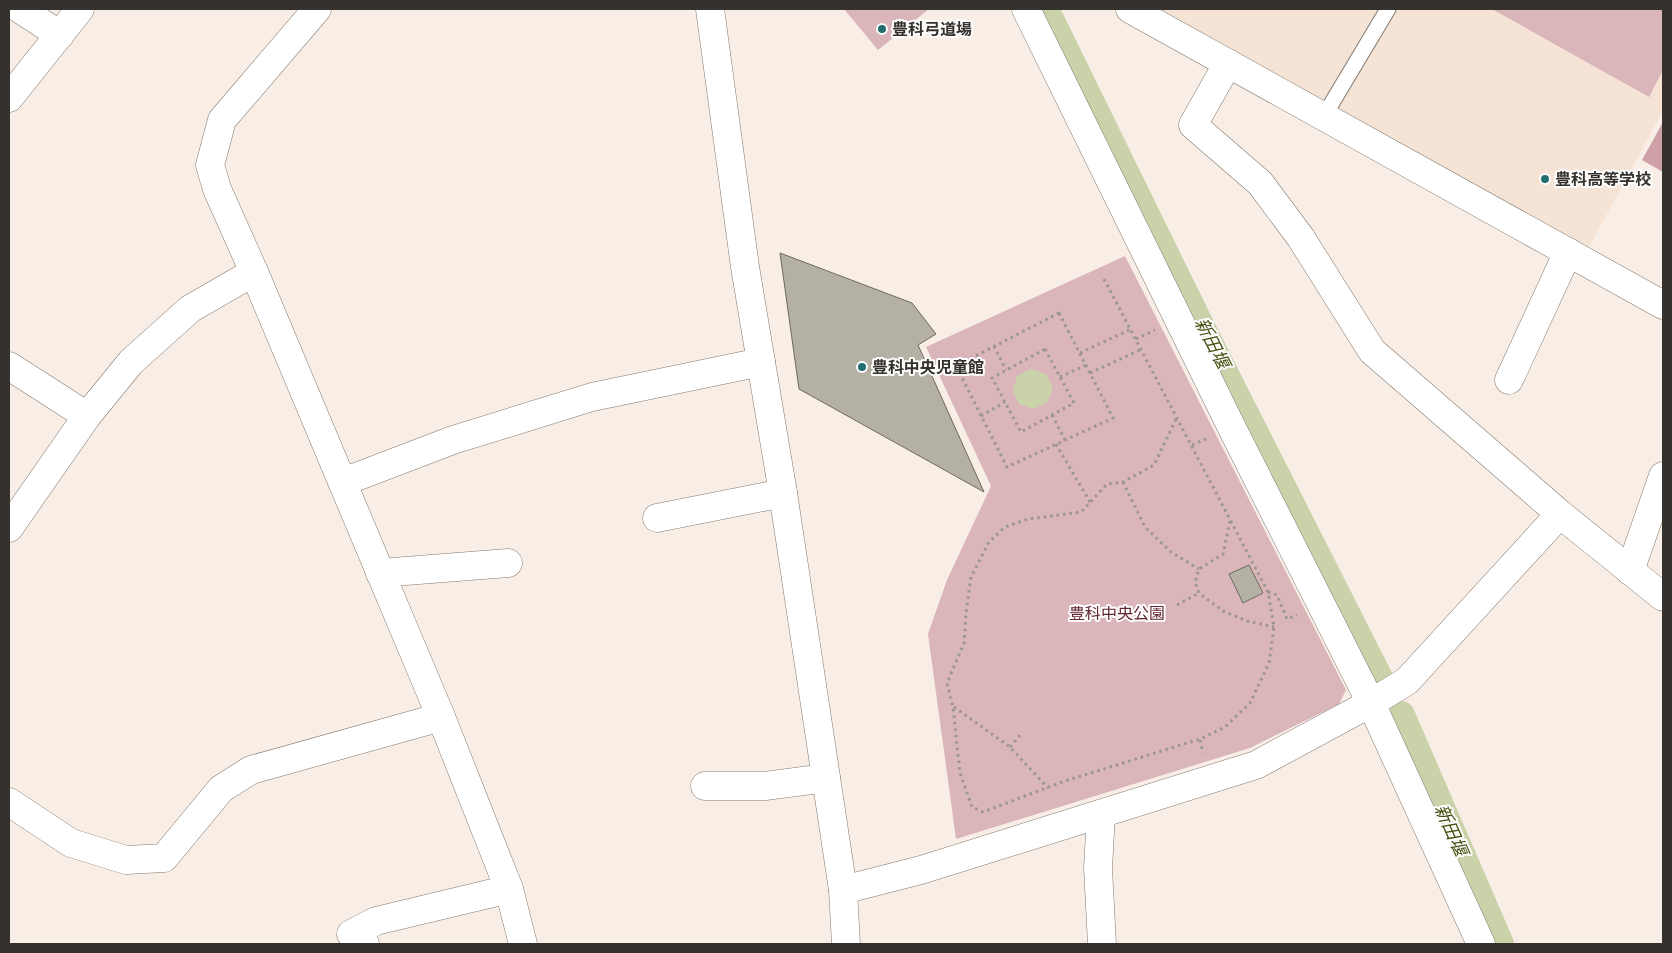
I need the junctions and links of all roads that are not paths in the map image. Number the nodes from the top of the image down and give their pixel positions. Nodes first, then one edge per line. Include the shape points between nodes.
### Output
1 (20, 9) edge
2 (80, 9) edge
3 (710, 9) edge
4 (1026, 9) edge
5 (1130, 9) edge
6 (1388, 9) edge
7 (307, 12) edge
8 (60, 35) junction
9 (1228, 64) junction
10 (9, 98) edge
11 (1324, 116) junction
12 (1568, 252) junction
13 (254, 272) junction
14 (1663, 305) edge
15 (761, 362) junction
16 (9, 366) edge
17 (1509, 380) dead end
18 (88, 416) junction
19 (1663, 476) edge
20 (343, 482) junction
21 (783, 493) junction
22 (1560, 514) junction
23 (657, 518) dead end
24 (9, 528) edge
25 (508, 563) dead end
26 (1630, 571) junction
27 (380, 573) junction
28 (1663, 597) edge
29 (1370, 703) junction
30 (442, 717) junction
31 (826, 778) junction
32 (706, 786) dead end
33 (9, 802) edge
34 (1101, 814) junction
35 (509, 889) junction
36 (843, 890) junction
37 (365, 944) edge
38 (524, 944) edge
39 (846, 944) edge
40 (1102, 944) edge
41 (1481, 944) edge

1 - 8 street
2 - 8 street
3 - 15 street
4 - 29 street
5 - 9 street
6 - 11 lane
7 - 13 street via 222,120 210,165 217,189
8 - 10 street
9 - 11 street
9 - 22 street via 1193,126 1260,183 1301,238 1372,351
11 - 12 street
12 - 14 street
12 - 17 street
13 - 18 street via 190,309 131,362
13 - 20 street
15 - 20 street via 592,397 453,440
15 - 21 street
16 - 18 street
18 - 24 street
19 - 26 street
20 - 27 street
21 - 23 street
21 - 31 street
22 - 26 street
22 - 29 street via 1407,681
25 - 27 street
26 - 28 street
27 - 30 street
29 - 34 street via 1256,765
29 - 41 street
30 - 33 street via 251,770 221,789 164,858 126,860 71,843
30 - 35 street
31 - 32 street via 765,786
31 - 36 street
34 - 36 street via 921,870
34 - 40 street via 1098,868
35 - 37 street via 376,921 351,934
35 - 38 street
36 - 39 street

